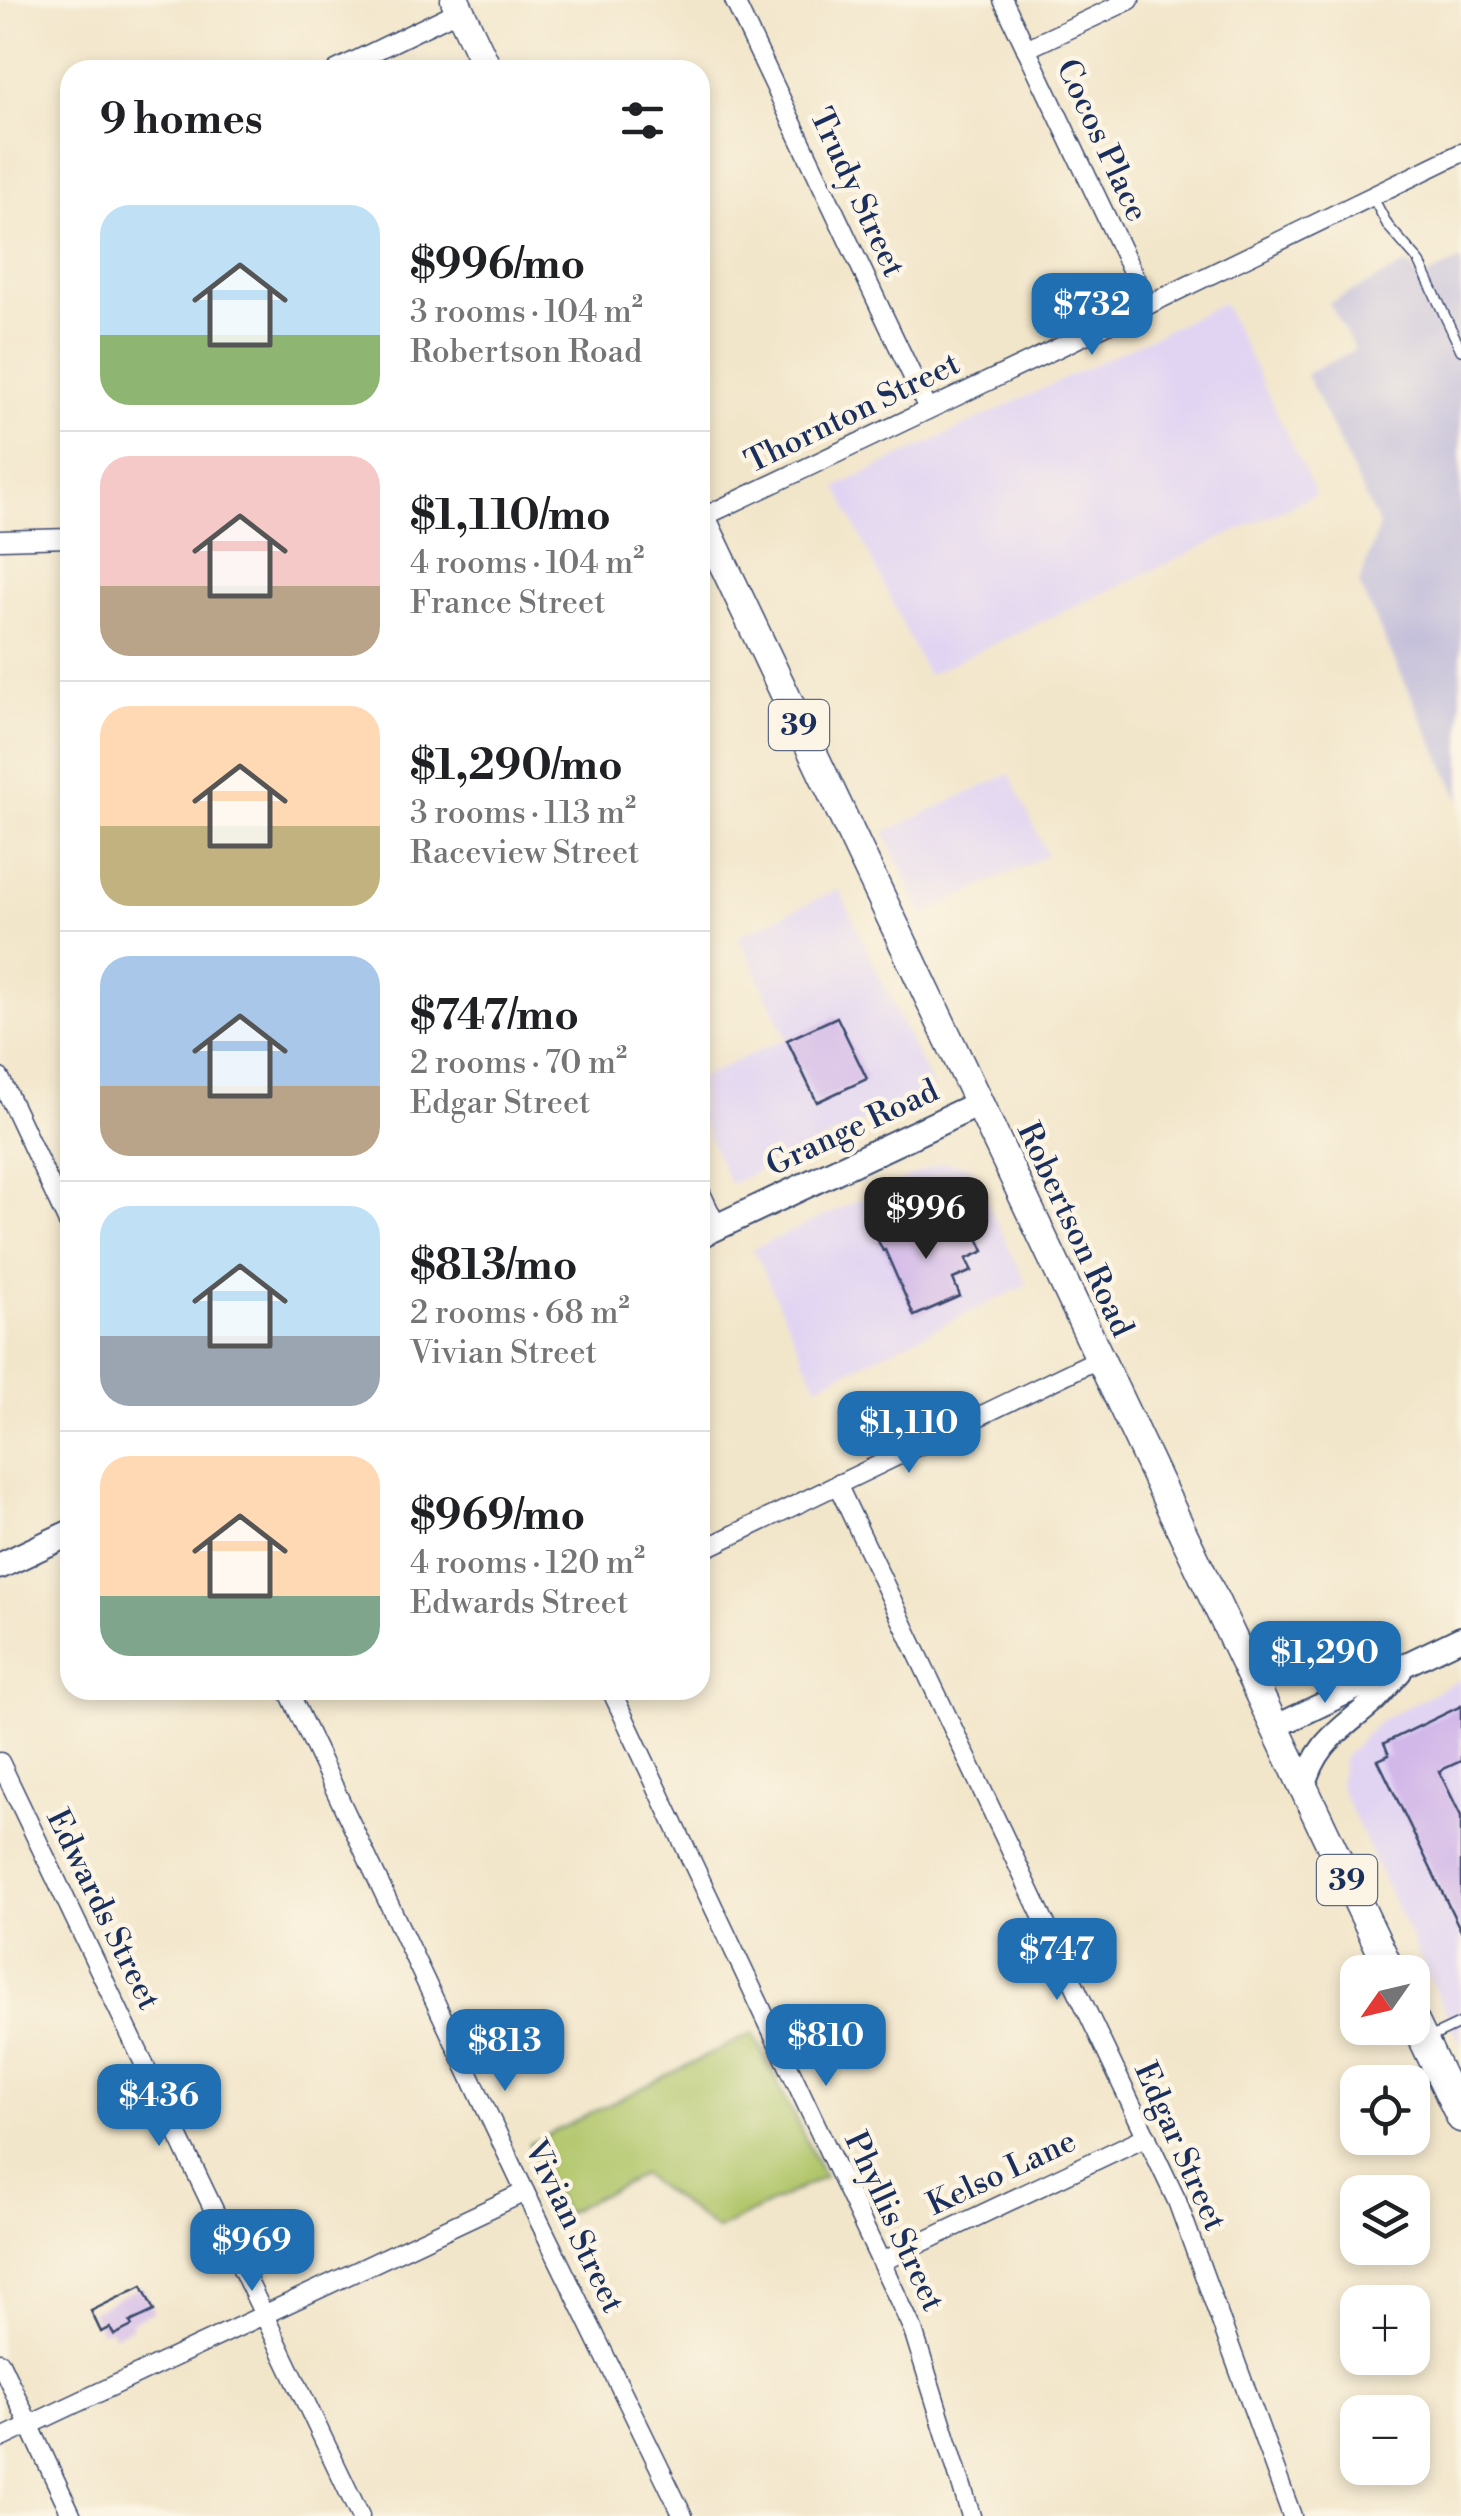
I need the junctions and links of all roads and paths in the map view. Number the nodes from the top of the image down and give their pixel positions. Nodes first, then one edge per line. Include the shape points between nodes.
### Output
1 (734, 0) edge
2 (1003, 0) edge
3 (1130, 0) edge
4 (458, 5) edge
5 (1026, 49) junction
6 (355, 60) edge
7 (483, 60) edge
8 (1461, 153) edge
9 (1372, 196) junction
10 (1148, 305) junction
11 (1461, 350) edge
12 (928, 409) junction
13 (710, 512) edge
14 (710, 535) edge
15 (60, 538) edge
16 (0, 540) edge
17 (0, 1078) edge
18 (978, 1104) junction
19 (60, 1206) edge
20 (710, 1230) edge
21 (1098, 1359) junction
22 (838, 1484) junction
23 (60, 1538) edge
24 (710, 1546) edge
25 (0, 1566) edge
26 (1461, 1638) edge
27 (1410, 1662) junction
28 (293, 1700) edge
29 (616, 1700) edge
30 (1275, 1727) junction
31 (0, 1762) edge
32 (1304, 1788) junction
33 (1383, 1955) edge
34 (1461, 2023) edge
35 (1430, 2027) edge
36 (1426, 2045) edge
37 (1461, 2118) edge
38 (1146, 2136) junction
39 (525, 2192) junction
40 (881, 2262) junction
41 (264, 2314) junction
42 (0, 2362) edge
43 (30, 2425) junction
44 (0, 2439) edge
45 (72, 2516) edge
46 (360, 2516) edge
47 (683, 2516) edge
48 (971, 2516) edge
49 (1292, 2516) edge

1 - 12 street, Trudy Street
2 - 5 street, Cocos Place
3 - 5 street
4 - 6 street
4 - 7 main road
5 - 10 street, Cocos Place
8 - 9 street, Thornton Street
9 - 10 street, Thornton Street
9 - 11 lane via 1418,261
10 - 12 street, Thornton Street
12 - 13 street, Thornton Street
14 - 18 main road, Robertson Road / 39
15 - 16 street
17 - 19 street
18 - 20 main road, Grange Road
18 - 21 main road, Robertson Road / 39
21 - 22 street
21 - 30 main road, Robertson Road / 39
22 - 24 street
22 - 38 street, Edgar Street
23 - 25 main road
26 - 27 street
27 - 30 street
27 - 32 street via 1321,1747
28 - 39 street, Vivian Street
29 - 40 street, Phyllis Street
30 - 32 main road, Robertson Road / 39
31 - 41 street, Edwards Street
32 - 33 main road, Robertson Road / 39
34 - 35 lane
36 - 37 main road
38 - 40 street, Kelso Lane
38 - 49 street, Edgar Street via 1177,2201
39 - 41 street
39 - 47 street, Vivian Street
40 - 48 street, Phyllis Street via 913,2330
41 - 43 street
41 - 46 street, Edwards Street
42 - 43 street
43 - 44 street
43 - 45 street

